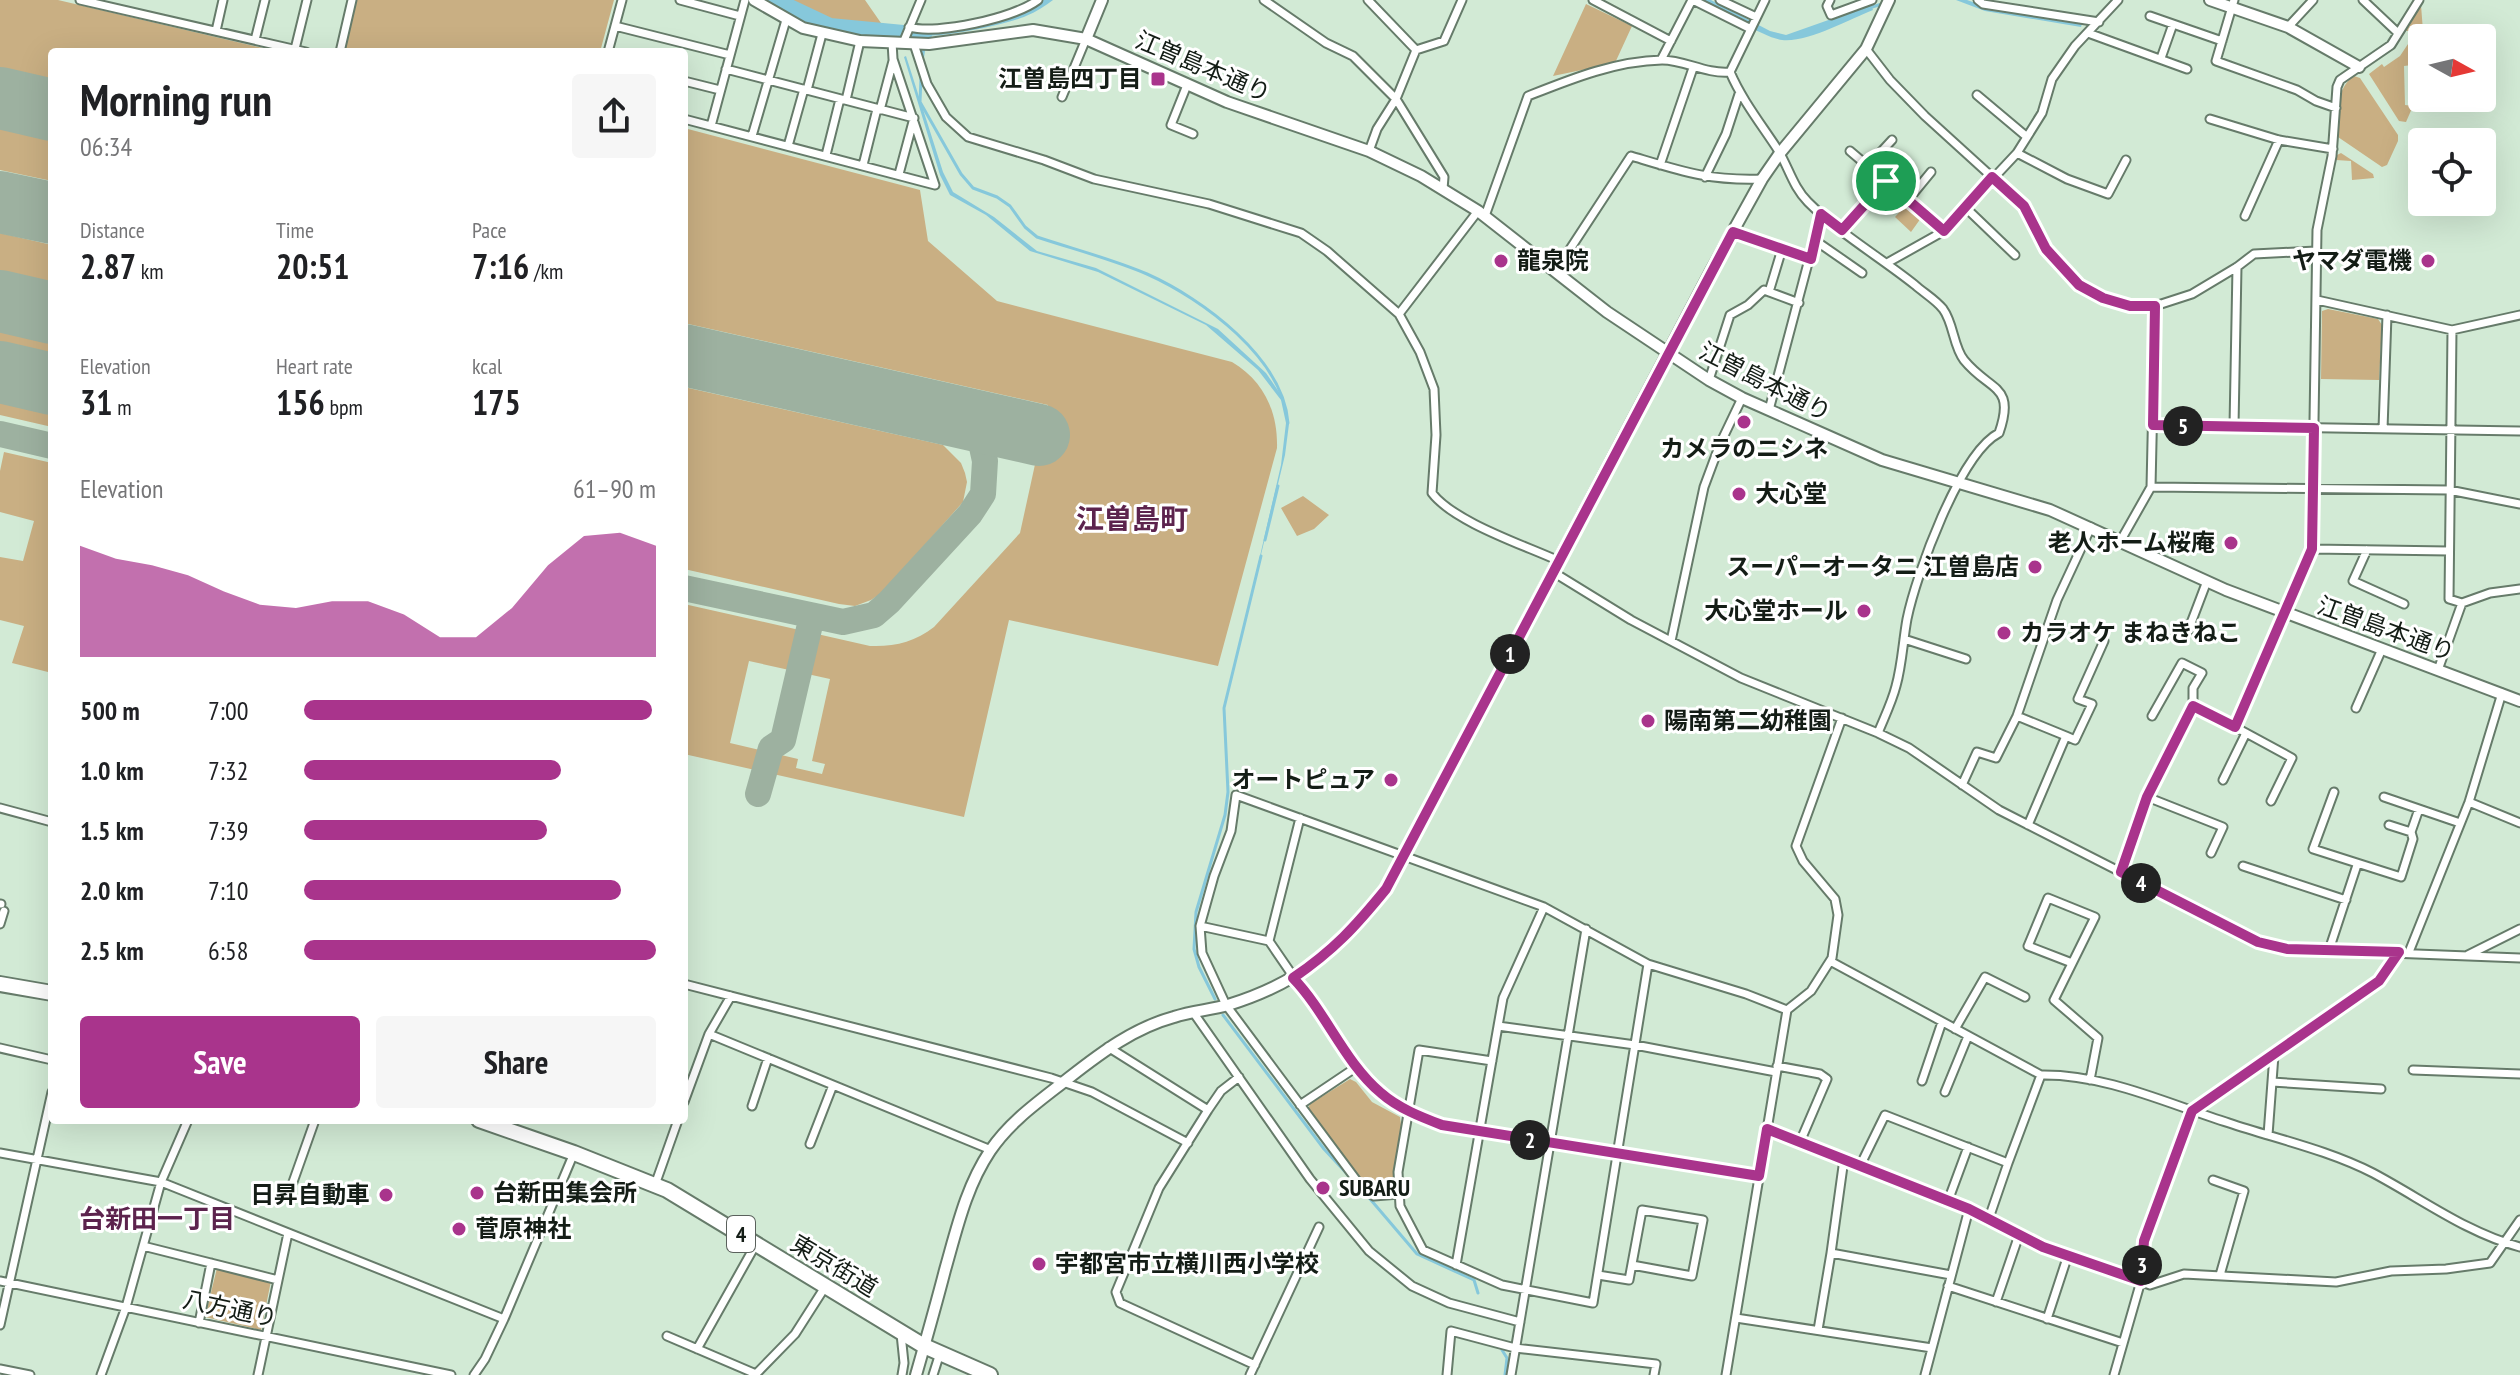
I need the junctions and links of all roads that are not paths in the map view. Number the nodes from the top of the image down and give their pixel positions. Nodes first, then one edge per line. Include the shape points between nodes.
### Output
1 (80, 0) edge
2 (223, 0) edge
3 (265, 0) edge
4 (307, 0) edge
5 (352, 0) edge
6 (622, 0) edge
7 (680, 0) edge
8 (745, 0) edge
9 (754, 0) edge
10 (921, 0) edge
11 (1038, 0) edge
12 (1102, 0) edge
13 (1264, 0) edge
14 (1368, 0) edge
15 (1462, 0) edge
16 (1593, 0) edge
17 (1692, 0) edge
18 (1720, 0) edge
19 (1765, 0) edge
20 (1830, 0) edge
21 (1872, 0) edge
22 (1889, 0) edge
23 (1978, 0) edge
24 (2118, 0) edge
25 (2210, 0) edge
26 (2313, 0) edge
27 (2363, 0) edge
28 (2419, 0) edge
29 (2233, 4) edge
30 (740, 16) junction
31 (2150, 16) dead end
32 (1756, 17) junction
33 (786, 20) junction
34 (2099, 22) junction
35 (2173, 24) junction
36 (615, 26) junction
37 (909, 27) junction
38 (2288, 27) junction
39 (1751, 29) junction
40 (216, 31) junction
41 (2088, 33) junction
42 (2398, 33) junction
43 (822, 34) junction
44 (1086, 39) junction
45 (255, 40) junction
46 (860, 41) junction
47 (1671, 41) junction
48 (2222, 41) junction
49 (903, 43) junction
50 (291, 48) edge
51 (295, 48) edge
52 (341, 48) edge
53 (609, 48) edge
54 (1866, 49) junction
55 (1416, 50) junction
56 (730, 55) junction
57 (2161, 58) junction
58 (893, 59) junction
59 (1661, 60) junction
60 (2359, 67) junction
61 (1693, 68) junction
62 (726, 69) junction
63 (2187, 69) dead end
64 (1730, 72) junction
65 (768, 80) junction
66 (688, 82) edge
67 (1187, 85) junction
68 (720, 90) junction
69 (805, 90) junction
70 (1739, 94) junction
71 (1977, 95) dead end
72 (1062, 97) dead end
73 (1396, 99) junction
74 (843, 100) junction
75 (2336, 108) junction
76 (879, 109) junction
77 (914, 118) junction
78 (2210, 119) dead end
79 (688, 120) edge
80 (711, 126) junction
81 (1193, 134) dead end
82 (752, 136) junction
83 (2027, 137) junction
84 (1892, 140) dead end
85 (2279, 140) junction
86 (788, 146) junction
87 (2333, 149) junction
88 (1369, 151) junction
89 (1850, 151) dead end
90 (1780, 153) junction
91 (2017, 153) junction
92 (826, 155) junction
93 (2126, 160) dead end
94 (863, 165) junction
95 (1660, 165) junction
96 (1868, 166) junction
97 (1931, 172) dead end
98 (899, 174) junction
99 (1705, 177) junction
100 (1992, 177) junction
101 (1762, 179) junction
102 (1886, 181) junction
103 (1443, 189) junction
104 (1908, 200) junction
105 (1965, 207) junction
106 (1482, 213) junction
107 (1821, 214) junction
108 (2245, 216) dead end
109 (1842, 230) junction
110 (1944, 231) junction
111 (1733, 232) junction
112 (1816, 241) junction
113 (1782, 249) junction
114 (2316, 251) junction
115 (2015, 255) dead end
116 (1811, 259) junction
117 (1887, 263) junction
118 (2237, 267) junction
119 (1555, 272) junction
120 (1862, 273) dead end
121 (1769, 292) junction
122 (2317, 300) junction
123 (1799, 303) junction
124 (2155, 306) junction
125 (1399, 314) junction
126 (2387, 315) junction
127 (2520, 315) edge
128 (2452, 330) junction
129 (1669, 353) junction
130 (1709, 380) junction
131 (1742, 398) junction
132 (1769, 410) junction
133 (2153, 425) junction
134 (2234, 426) junction
135 (2314, 428) junction
136 (2383, 429) junction
137 (2451, 431) junction
138 (2520, 431) edge
139 (1959, 483) junction
140 (2151, 487) junction
141 (2314, 488) junction
142 (2449, 490) junction
143 (2520, 504) edge
144 (2091, 527) junction
145 (2121, 540) junction
146 (2312, 549) junction
147 (2367, 550) junction
148 (2449, 551) junction
149 (1559, 561) junction
150 (1553, 572) junction
151 (2207, 581) junction
152 (2520, 589) edge
153 (2462, 603) junction
154 (2404, 604) dead end
155 (2286, 613) junction
156 (2188, 631) dead end
157 (1904, 639) junction
158 (1671, 641) junction
159 (2104, 641) dead end
160 (2382, 649) junction
161 (1966, 659) dead end
162 (2438, 670) junction
163 (2502, 693) junction
164 (2520, 701) edge
165 (2193, 706) junction
166 (2356, 708) dead end
167 (2017, 716) junction
168 (2152, 716) dead end
169 (1842, 718) junction
170 (2235, 727) junction
171 (1878, 733) junction
172 (2246, 733) junction
173 (2066, 736) junction
174 (2223, 780) dead end
175 (1962, 785) junction
176 (2334, 792) dead end
177 (2147, 797) junction
178 (2384, 797) dead end
179 (2271, 801) dead end
180 (2469, 802) junction
181 (0, 808) edge
182 (2419, 809) junction
183 (1300, 818) junction
184 (48, 821) edge
185 (2460, 823) junction
186 (2520, 823) edge
187 (2028, 825) junction
188 (2389, 825) dead end
189 (2411, 832) junction
190 (2211, 853) dead end
191 (1405, 855) junction
192 (2357, 865) junction
193 (2243, 866) dead end
194 (2121, 872) junction
195 (2346, 900) junction
196 (2, 906) edge
197 (1544, 907) junction
198 (0, 924) edge
199 (1200, 926) junction
200 (1586, 929) junction
201 (2520, 929) edge
202 (1269, 941) junction
203 (2329, 950) junction
204 (2399, 952) junction
205 (2409, 952) junction
206 (2465, 956) junction
207 (2520, 958) edge
208 (1830, 961) junction
209 (2072, 963) junction
210 (1648, 964) junction
211 (1293, 978) junction
212 (0, 984) edge
213 (688, 985) edge
214 (48, 992) edge
215 (731, 996) junction
216 (2025, 997) dead end
217 (1226, 1005) junction
218 (1787, 1010) junction
219 (1193, 1012) junction
220 (1942, 1022) junction
221 (1498, 1026) junction
222 (1955, 1029) junction
223 (709, 1034) junction
224 (1568, 1036) junction
225 (1968, 1036) junction
226 (1635, 1045) junction
227 (1108, 1047) junction
228 (0, 1048) edge
229 (2274, 1055) junction
230 (768, 1058) junction
231 (48, 1059) edge
232 (1492, 1061) junction
233 (1358, 1066) junction
234 (1777, 1069) junction
235 (2413, 1070) dead end
236 (2520, 1074) edge
237 (2041, 1075) junction
238 (1239, 1077) junction
239 (2090, 1080) junction
240 (1922, 1081) dead end
241 (688, 1082) edge
242 (1064, 1082) junction
243 (2272, 1082) junction
244 (833, 1085) junction
245 (2381, 1089) dead end
246 (1945, 1092) dead end
247 (1300, 1105) junction
248 (752, 1106) dead end
249 (48, 1110) edge
250 (1208, 1110) junction
251 (2192, 1111) junction
252 (1410, 1112) junction
253 (186, 1124) edge
254 (314, 1124) edge
255 (491, 1124) edge
256 (677, 1124) edge
257 (1767, 1129) junction
258 (1478, 1132) junction
259 (2268, 1135) junction
260 (1800, 1142) junction
261 (1188, 1143) junction
262 (810, 1144) dead end
263 (1549, 1144) junction
264 (1968, 1147) junction
265 (991, 1150) junction
266 (0, 1153) edge
267 (574, 1153) junction
268 (1619, 1154) junction
269 (1844, 1159) junction
270 (37, 1160) junction
271 (2008, 1163) junction
272 (1860, 1166) junction
273 (1759, 1176) junction
274 (2213, 1180) dead end
275 (161, 1182) junction
276 (293, 1182) dead end
277 (655, 1185) junction
278 (1399, 1194) junction
279 (1948, 1201) junction
280 (1969, 1209) junction
281 (2520, 1220) edge
282 (1988, 1221) junction
283 (1319, 1227) dead end
284 (288, 1233) junction
285 (2019, 1235) junction
286 (2503, 1243) junction
287 (756, 1244) junction
288 (143, 1246) junction
289 (2520, 1247) edge
290 (1831, 1253) junction
291 (2068, 1255) junction
292 (211, 1263) junction
293 (1456, 1265) junction
294 (1632, 1265) junction
295 (1598, 1275) junction
296 (1951, 1275) junction
297 (2220, 1275) junction
298 (278, 1280) junction
299 (2141, 1281) junction
300 (4, 1282) edge
301 (1948, 1286) junction
302 (825, 1287) junction
303 (1525, 1291) junction
304 (1996, 1302) junction
305 (126, 1307) junction
306 (1736, 1318) junction
307 (504, 1319) junction
308 (2047, 1319) junction
309 (1520, 1322) junction
310 (199, 1323) junction
311 (0, 1325) edge
312 (1818, 1330) junction
313 (900, 1332) junction
314 (667, 1336) dead end
315 (266, 1337) junction
316 (2123, 1343) junction
317 (924, 1346) junction
318 (1515, 1348) junction
319 (1932, 1348) junction
320 (697, 1349) junction
321 (940, 1353) junction
322 (1255, 1365) junction
323 (0, 1369) edge
324 (30, 1375) edge
325 (101, 1375) edge
326 (258, 1375) edge
327 (451, 1375) edge
328 (474, 1375) edge
329 (756, 1375) edge
330 (902, 1375) edge
331 (916, 1375) edge
332 (933, 1375) edge
333 (990, 1375) edge
334 (1250, 1375) edge
335 (1447, 1375) edge
336 (1511, 1375) edge
337 (1654, 1375) edge
338 (1726, 1375) edge
339 (1925, 1375) edge
340 (2114, 1375) edge

1 - 40 street
2 - 40 street
3 - 45 street
4 - 51 street
5 - 52 street
6 - 36 street
7 - 30 street
8 - 30 street
9 - 33 street, 江曽島本通り
10 - 37 street
11 - 37 street via 1003,15 940,28
12 - 44 street
13 - 73 street via 1353,56
14 - 55 street
15 - 55 street via 1444,41
16 - 47 street
17 - 39 street
17 - 47 street
18 - 32 street
19 - 32 street
20 - 21 street via 1831,15
22 - 54 street
23 - 34 street
24 - 34 street
25 - 29 street
26 - 38 street
27 - 42 street
28 - 42 street
29 - 38 street
29 - 48 street
30 - 56 street
31 - 35 street
32 - 39 street
33 - 43 street, 江曽島本通り
33 - 65 street
34 - 41 street
35 - 48 street
35 - 57 street
36 - 53 street
36 - 56 street
37 - 49 street
38 - 60 street
39 - 64 street
40 - 45 street
41 - 57 street
41 - 83 street via 2052,79 2042,113
42 - 60 street via 2391,45
43 - 46 street, 江曽島本通り
43 - 69 street
44 - 49 street, 江曽島本通り via 1033,30
44 - 67 street, 江曽島本通り
44 - 72 street
45 - 50 street
46 - 49 street, 江曽島本通り
46 - 74 street
47 - 59 street
48 - 75 street via 2216,61
49 - 58 street
49 - 125 street via 946,117 968,137 1094,179 1209,204 1301,233
54 - 90 street
54 - 100 street via 1925,116
55 - 73 street
56 - 62 street
57 - 63 street
58 - 76 street
58 - 77 street
59 - 61 street
59 - 106 street via 1592,71 1528,96
60 - 75 street via 2340,80
61 - 64 street
61 - 95 street
62 - 65 street
62 - 68 street
64 - 70 street
65 - 69 street
65 - 82 street
66 - 68 street
67 - 81 street via 1171,125
67 - 88 street, 江曽島本通り
68 - 80 street
69 - 74 street
69 - 86 street
70 - 90 street
70 - 99 street
71 - 83 street
73 - 88 street
73 - 103 street via 1444,177
74 - 76 street
74 - 92 street
75 - 87 street
76 - 77 street
76 - 94 street
77 - 98 street
77 - 98 street via 935,185
78 - 85 street
79 - 80 street
80 - 82 street
82 - 86 street
83 - 91 street
84 - 96 street
85 - 87 street
85 - 108 street
86 - 92 street
87 - 114 street
88 - 103 street, 江曽島本通り
89 - 96 street
90 - 101 street
90 - 107 street via 1795,187
91 - 93 street via 2108,194
91 - 100 street
92 - 94 street
94 - 98 street
95 - 99 street
95 - 119 street via 1631,156
96 - 102 street
97 - 104 street
99 - 101 street
100 - 105 street
100 - 124 street via 2024,206 2046,249 2079,285 2130,306
101 - 111 street
102 - 104 street
102 - 109 street
103 - 106 street, 江曽島本通り
104 - 110 street
105 - 110 street
105 - 115 street
106 - 119 street, 江曽島本通り
106 - 125 street
107 - 109 street
107 - 112 street
109 - 117 street
110 - 117 street
111 - 113 street
111 - 129 street
112 - 116 street
112 - 120 street
113 - 116 street
113 - 121 street
114 - 118 street via 2254,254
114 - 122 street
116 - 123 street
117 - 139 street via 1944,310 1961,357 2000,390 2004,401 1999,433 1986,440
118 - 124 street via 2192,294
118 - 134 street
119 - 129 street, 江曽島本通り
121 - 123 street
121 - 130 street via 1764,290 1730,315
122 - 126 street
122 - 135 street
123 - 132 street
124 - 133 street
125 - 149 street via 1434,389 1432,493 1465,519
126 - 128 street
126 - 136 street
127 - 128 street
128 - 137 street
129 - 130 street, 江曽島本通り
129 - 149 street
130 - 131 street, 江曽島本通り
131 - 132 street, 江曽島本通り
131 - 158 street via 1704,487
132 - 139 street, 江曽島本通り via 1882,460
133 - 134 street
133 - 140 street
134 - 135 street
135 - 136 street
135 - 141 street
136 - 137 street
137 - 138 street
137 - 142 street
139 - 144 street, 江曽島本通り
139 - 157 street via 1928,549
140 - 141 street
140 - 145 street
141 - 142 street
141 - 146 street
142 - 143 street
142 - 148 street
144 - 145 street, 江曽島本通り
144 - 167 street via 2057,600
145 - 151 street, 江曽島本通り
146 - 147 street
146 - 155 street
147 - 148 street
147 - 154 street via 2353,581
148 - 153 street via 2449,599
149 - 150 street
150 - 158 street
150 - 191 street
151 - 155 street, 江曽島本通り
151 - 156 street
152 - 153 street
153 - 162 street
155 - 160 street, 江曽島本通り
155 - 170 street
157 - 161 street
157 - 171 street via 1896,686
158 - 169 street via 1741,678
159 - 173 street via 2078,699 2092,704 2075,740
160 - 162 street, 江曽島本通り
160 - 166 street
162 - 163 street, 江曽島本通り
163 - 164 street, 江曽島本通り
163 - 180 street
165 - 168 street via 2193,688 2202,673 2182,663
165 - 170 street
165 - 177 street
167 - 173 street
167 - 175 street via 1996,758 1977,752
169 - 171 street
169 - 208 street via 1796,846 1835,899 1838,915
170 - 172 street
171 - 175 street
172 - 174 street
172 - 179 street via 2292,758
173 - 187 street
175 - 187 street
176 - 192 street via 2313,849
177 - 190 street via 2223,827
177 - 194 street
178 - 182 street
180 - 185 street
180 - 186 street
181 - 184 street
182 - 185 street
182 - 189 street
183 - 191 street
183 - 199 street via 1236,795 1231,831
183 - 202 street
185 - 205 street
187 - 194 street
188 - 189 street
189 - 192 street via 2401,877
191 - 197 street
191 - 211 street via 1386,889 1350,933
192 - 195 street
193 - 195 street
194 - 203 street via 2258,942
195 - 203 street
196 - 198 street
197 - 200 street
197 - 221 street via 1503,998
199 - 202 street
199 - 217 street via 1202,953
200 - 210 street
200 - 224 street
201 - 206 street
202 - 211 street
203 - 204 street
204 - 205 street
204 - 229 street via 2379,981
205 - 206 street
206 - 207 street
208 - 218 street via 1811,991
208 - 220 street
209 - 209 street via 2095,917 2048,898 2028,946
209 - 239 street via 2054,1000 2098,1038
210 - 218 street
210 - 226 street
211 - 217 street
211 - 233 street
212 - 214 highway
213 - 215 street
215 - 223 street
215 - 242 street
216 - 222 street via 1985,977
217 - 219 street
217 - 247 street
218 - 234 street
219 - 227 street
219 - 238 street
220 - 222 street
220 - 240 street
221 - 224 street
221 - 232 street
222 - 225 street
223 - 230 street
223 - 241 street
224 - 226 street
224 - 263 street
225 - 237 street
225 - 246 street
226 - 234 street
226 - 268 street
227 - 242 street
227 - 250 street
228 - 231 street
229 - 243 street
229 - 251 street
230 - 244 street
230 - 248 street
232 - 252 street via 1419,1050
232 - 258 street
233 - 247 street
233 - 252 street via 1380,1093
234 - 257 street
234 - 260 street via 1827,1079
235 - 236 street
237 - 239 street
237 - 271 street
238 - 250 street
238 - 309 street via 1310,1179 1369,1251 1412,1286 1449,1303
239 - 251 street
242 - 261 street
242 - 265 street via 1038,1100
243 - 245 street
243 - 259 street
244 - 262 street
244 - 265 street
247 - 278 street via 1363,1189 1374,1196
249 - 270 street
250 - 261 street
251 - 259 street
251 - 299 street via 2144,1241
252 - 258 street
252 - 278 street
253 - 275 street
254 - 276 street
255 - 267 highway, 東京街道 / 4
256 - 277 street
257 - 260 street
257 - 273 street
258 - 263 street
258 - 293 street
259 - 286 street via 2371,1172
260 - 269 street
261 - 322 street via 1159,1188 1116,1292 1120,1303
263 - 268 street
263 - 303 street
264 - 271 street
264 - 272 street via 1885,1115
264 - 279 street
265 - 317 street via 964,1202
266 - 270 street
267 - 277 highway, 東京街道 / 4
267 - 307 street
268 - 273 street
268 - 295 street
269 - 272 street
269 - 290 street
270 - 275 street
270 - 300 street
271 - 282 street
272 - 279 street
273 - 306 street
274 - 297 street via 2244,1191
275 - 284 street
275 - 288 street
277 - 287 highway, 東京街道 / 4
278 - 293 street via 1423,1250
279 - 280 street
280 - 282 street
280 - 296 street
281 - 286 street
282 - 285 street
283 - 322 street
284 - 298 street
284 - 307 street
285 - 291 street
285 - 304 street
286 - 289 street
286 - 297 street via 2490,1263 2391,1271 2336,1282
287 - 302 highway, 東京街道 / 4
287 - 320 street
288 - 292 street
288 - 305 street
290 - 296 street
290 - 312 street
291 - 299 street
291 - 308 street
292 - 298 street
292 - 310 street
293 - 303 street
294 - 294 street via 1642,1210 1703,1220 1692,1276
294 - 295 street via 1629,1280
295 - 303 street via 1593,1303
296 - 301 street
297 - 299 street via 2184,1274 2150,1285
298 - 315 street
299 - 316 street
300 - 305 street, 八方通り
300 - 311 street
301 - 304 street
301 - 319 street
302 - 313 highway, 東京街道 / 4
302 - 329 street via 795,1334
303 - 309 street
304 - 308 street
305 - 310 street, 八方通り
305 - 325 street
306 - 312 street
306 - 338 street
307 - 328 street
308 - 316 street
309 - 318 street
310 - 315 street, 八方通り
312 - 319 street
313 - 317 highway, 東京街道 / 4
313 - 330 street
314 - 320 street
315 - 326 street
315 - 327 street, 八方通り
316 - 340 street
317 - 321 highway, 東京街道 / 4
317 - 331 street
318 - 335 street via 1451,1331
318 - 336 street
318 - 337 street via 1656,1364
319 - 339 street
320 - 329 street
321 - 332 street
321 - 333 highway, 東京街道 / 4
322 - 334 street
323 - 324 street

